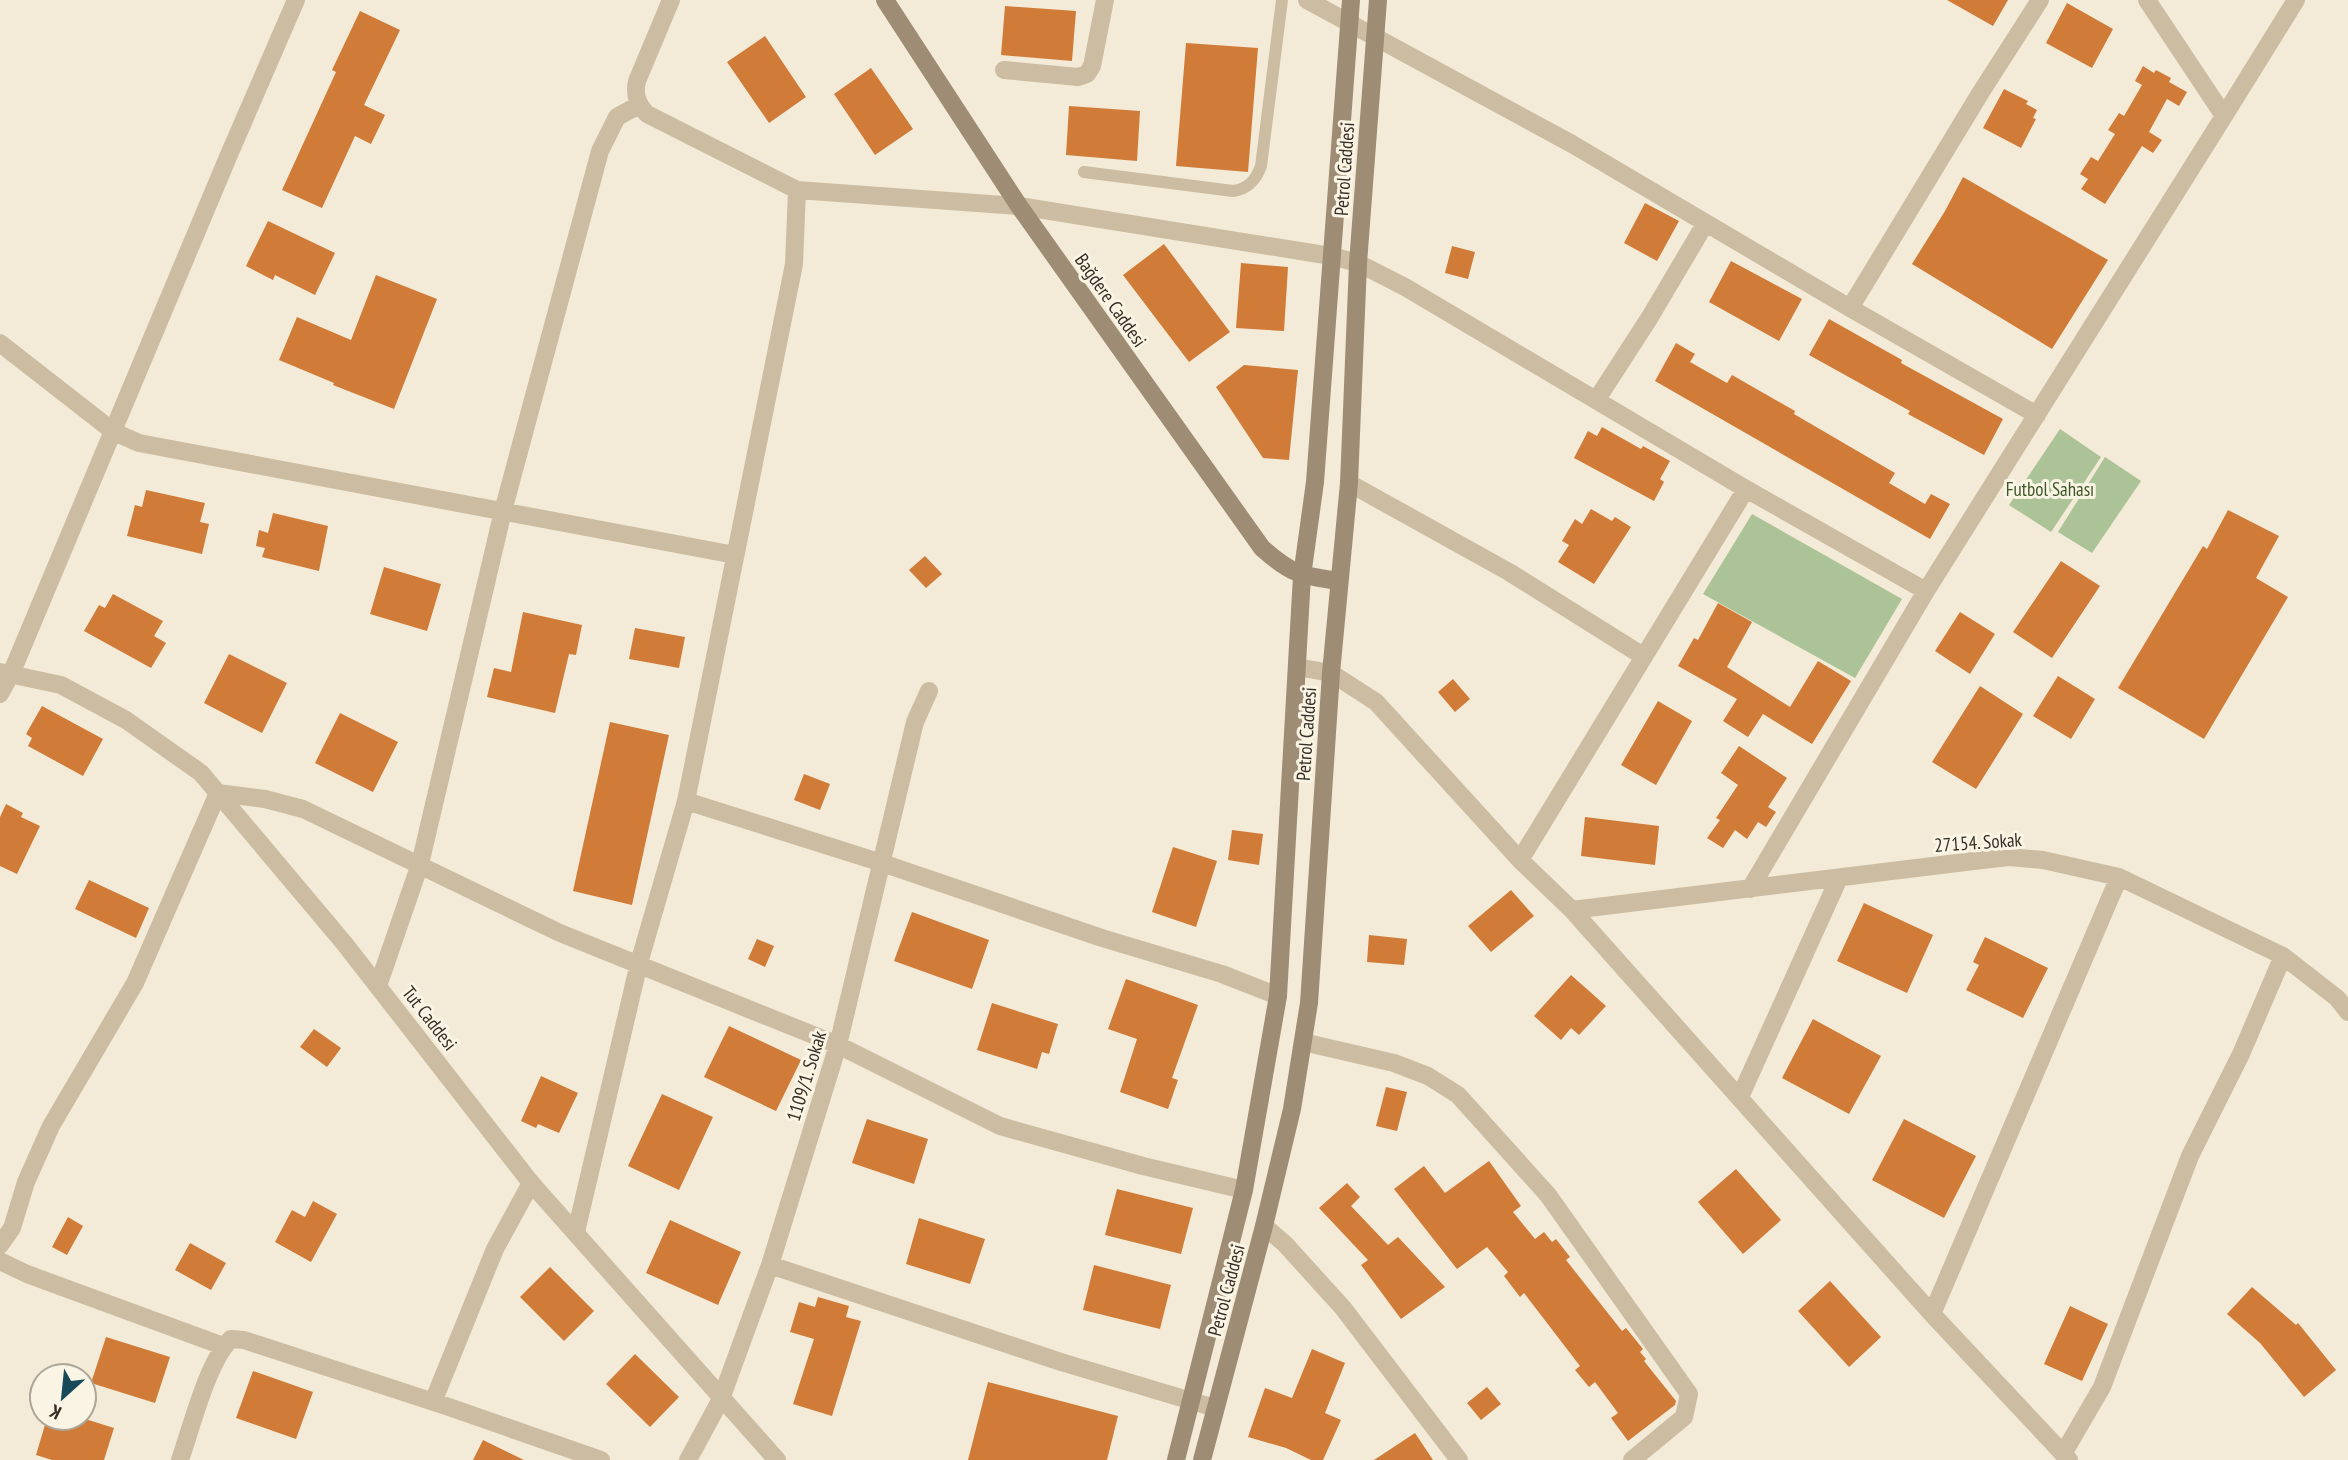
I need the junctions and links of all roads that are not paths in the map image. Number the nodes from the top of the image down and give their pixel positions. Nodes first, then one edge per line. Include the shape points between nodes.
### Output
1 (296, 0) edge
2 (671, 0) edge
3 (885, 0) edge
4 (1105, 0) edge
5 (1282, 0) edge
6 (1307, 0) edge
7 (1351, 0) edge
8 (1378, 0) edge
9 (2040, 0) edge
10 (2147, 0) edge
11 (2296, 0) edge
12 (1349, 24) junction
13 (1375, 38) junction
14 (1004, 70) dead end
15 (639, 105) junction
16 (2224, 116) junction
17 (1084, 172) dead end
18 (797, 190) junction
19 (1019, 205) junction
20 (1705, 224) junction
21 (1331, 256) junction
22 (1358, 263) junction
23 (1850, 309) junction
24 (0, 343) edge
25 (1597, 399) junction
26 (2037, 415) junction
27 (114, 432) junction
28 (1349, 483) junction
29 (1746, 489) junction
30 (503, 512) junction
31 (735, 555) junction
32 (1302, 576) junction
33 (1339, 581) junction
34 (1926, 591) junction
35 (1643, 656) junction
36 (1297, 667) junction
37 (6, 673) edge
38 (1331, 673) junction
39 (929, 691) dead end
40 (0, 694) edge
41 (218, 793) junction
42 (686, 802) junction
43 (1520, 860) junction
44 (882, 863) junction
45 (420, 864) junction
46 (2119, 877) junction
47 (1839, 878) junction
48 (1750, 889) junction
49 (1572, 910) junction
50 (2283, 956) junction
51 (639, 963) junction
52 (378, 986) junction
53 (1278, 996) junction
54 (2348, 1012) edge
55 (1303, 1042) junction
56 (838, 1045) junction
57 (1740, 1097) junction
58 (531, 1182) junction
59 (1244, 1190) junction
60 (1265, 1226) junction
61 (576, 1232) junction
62 (0, 1245) edge
63 (0, 1261) edge
64 (770, 1265) junction
65 (1933, 1314) junction
66 (223, 1346) junction
67 (721, 1399) junction
68 (1191, 1400) junction
69 (433, 1402) junction
70 (1215, 1408) junction
71 (1453, 1457) edge
72 (2066, 1457) edge
73 (180, 1460) edge
74 (601, 1460) edge
75 (688, 1460) edge
76 (777, 1460) edge
77 (1176, 1460) edge
78 (1202, 1460) edge
79 (1632, 1460) edge

1 - 27 street
2 - 15 street via 637,80
3 - 19 main road, Bağdere Caddesi
4 - 14 street via 1087,74
5 - 17 lane via 1261,166 1255,180 1233,191
6 - 12 street
7 - 12 main road
8 - 13 main road, Petrol Caddesi
9 - 23 street
10 - 16 street
11 - 16 street
12 - 13 street
12 - 21 main road
13 - 20 street via 1572,144
13 - 22 main road, Petrol Caddesi
15 - 18 street via 647,114
15 - 30 street via 617,117 600,151
16 - 26 street
18 - 19 street
18 - 31 street via 794,264
19 - 21 street
19 - 32 main road, Bağdere Caddesi via 1262,548
20 - 23 street
20 - 25 street
21 - 22 street
21 - 32 main road via 1315,482
22 - 25 street
22 - 28 main road, Petrol Caddesi
23 - 26 street
24 - 27 street
25 - 29 street
26 - 34 street
27 - 30 street via 139,443
27 - 37 street
28 - 33 main road, Petrol Caddesi
28 - 35 street via 1510,572
29 - 34 street
29 - 35 street
30 - 31 street
30 - 45 street
31 - 42 street
32 - 33 main road, Bağdere Caddesi
32 - 36 main road
33 - 38 main road, Petrol Caddesi
34 - 48 street
35 - 43 street
36 - 38 street
36 - 53 main road
37 - 40 street
37 - 41 street, Tut Caddesi via 61,685 126,720 201,773
38 - 43 street via 1376,702
38 - 55 main road, Petrol Caddesi
39 - 44 street, 1109/1. Sokak via 915,722
41 - 45 street via 303,809
41 - 52 street, Tut Caddesi
41 - 62 street via 135,983 51,1126 12,1228
42 - 44 street
42 - 51 street
43 - 49 street
44 - 53 street
44 - 56 street, 1109/1. Sokak
45 - 51 street via 560,933
45 - 52 street
46 - 47 street, 27154. Sokak via 2043,860 2009,858
46 - 50 street, 27154. Sokak
46 - 65 street
47 - 48 street, 27154. Sokak
47 - 57 street
48 - 49 street, 27154. Sokak
49 - 57 street
50 - 54 street, 27154. Sokak
50 - 72 street via 2190,1156 2102,1387
51 - 56 street
51 - 61 street
52 - 58 street, Tut Caddesi
53 - 59 main road
55 - 60 main road, Petrol Caddesi
55 - 79 street via 1394,1063 1428,1076 1458,1095 1548,1195 1689,1394 1684,1416
56 - 59 street via 1000,1126
56 - 64 street, 1109/1. Sokak
57 - 65 street
58 - 61 street, Tut Caddesi
58 - 69 street via 495,1249
59 - 68 main road
60 - 70 main road, Petrol Caddesi
60 - 71 street via 1343,1308
61 - 67 street, Tut Caddesi
63 - 66 street
64 - 67 street, 1109/1. Sokak
64 - 68 street via 1061,1362
65 - 72 street
66 - 69 street via 231,1339 244,1340
66 - 73 street
67 - 75 street, 1109/1. Sokak
67 - 76 street, Tut Caddesi
68 - 70 street
68 - 77 main road
69 - 74 street
70 - 78 main road, Petrol Caddesi

